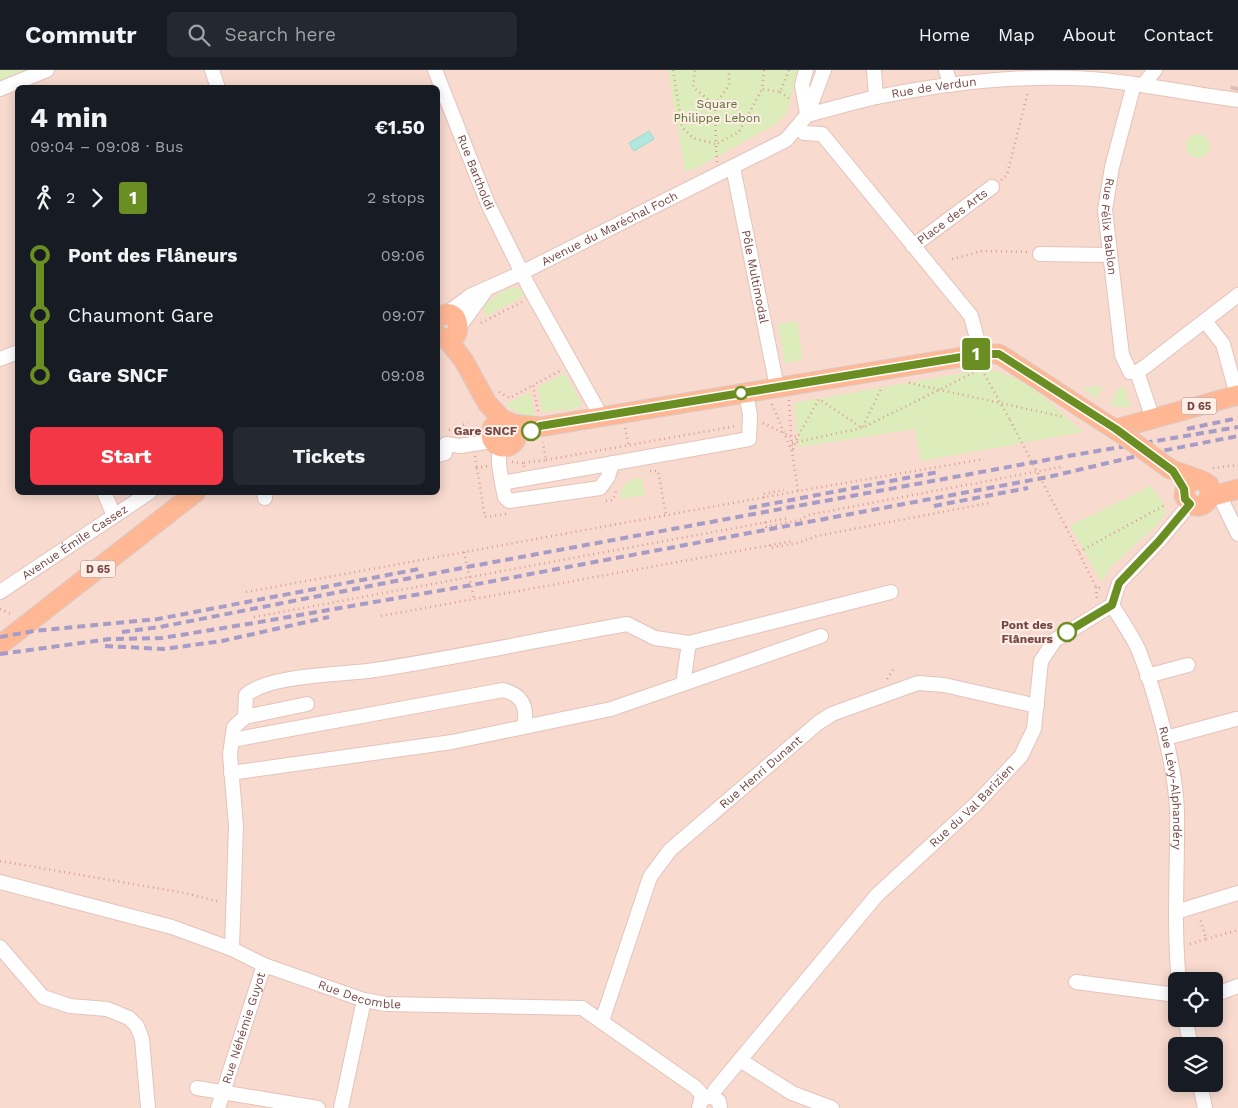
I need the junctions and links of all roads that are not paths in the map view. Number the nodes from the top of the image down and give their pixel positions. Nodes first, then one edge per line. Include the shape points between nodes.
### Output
1 (47, 70) edge
2 (212, 70) edge
3 (435, 70) edge
4 (806, 70) edge
5 (824, 70) edge
6 (874, 70) edge
7 (946, 70) edge
8 (1155, 70) edge
9 (217, 85) edge
10 (438, 85) edge
11 (950, 85) junction
12 (1139, 85) junction
13 (0, 89) edge
14 (440, 94) edge
15 (876, 97) junction
16 (1237, 97) edge
17 (444, 113) edge
18 (808, 115) junction
19 (827, 116) dead end
20 (804, 134) dead end
21 (822, 134) junction
22 (733, 167) junction
23 (992, 187) road end
24 (913, 246) junction
25 (1040, 254) road end
26 (1108, 255) junction
27 (522, 273) junction
28 (1238, 295) edge
29 (1205, 321) junction
30 (444, 327) edge
31 (979, 346) dead end
32 (15, 353) edge
33 (0, 359) edge
34 (1133, 372) junction
35 (746, 392) junction
36 (779, 394) junction
37 (1237, 395) edge
38 (601, 416) junction
39 (1153, 419) junction
40 (1120, 432) junction
41 (501, 433) junction
42 (441, 442) edge
43 (612, 463) junction
44 (502, 483) junction
45 (1194, 485) junction
46 (1238, 489) edge
47 (105, 495) edge
48 (146, 495) edge
49 (192, 495) edge
50 (1215, 496) junction
51 (114, 516) junction
52 (1238, 534) edge
53 (0, 592) edge
54 (891, 592) dead end
55 (1112, 605) junction
56 (821, 636) dead end
57 (689, 643) junction
58 (0, 645) edge
59 (1188, 665) dead end
60 (1147, 676) junction
61 (683, 684) junction
62 (307, 704) dead end
63 (1037, 706) junction
64 (245, 717) junction
65 (1236, 719) dead end
66 (524, 727) junction
67 (1166, 738) junction
68 (232, 740) junction
69 (231, 773) junction
70 (0, 882) edge
71 (1238, 893) edge
72 (1176, 912) junction
73 (0, 947) edge
74 (232, 950) junction
75 (264, 965) junction
76 (1178, 972) edge
77 (1076, 982) dead end
78 (1238, 986) edge
79 (1223, 992) edge
80 (1168, 994) edge
81 (364, 1000) junction
82 (602, 1021) junction
83 (740, 1060) junction
84 (197, 1088) dead end
85 (223, 1092) junction
86 (1202, 1092) edge
87 (709, 1102) edge
88 (148, 1108) edge
89 (218, 1108) edge
90 (318, 1108) edge
91 (342, 1108) edge
92 (832, 1108) edge
93 (1205, 1108) edge

1 - 13 street
2 - 9 street
3 - 10 street, Rue Bartholdi
4 - 18 street via 802,85
5 - 18 street
6 - 15 street
7 - 11 street
8 - 12 street
11 - 12 street, Rue de Verdun via 1032,78 1090,79
11 - 15 street, Rue de Verdun
12 - 16 street, Rue de Verdun via 1181,93
12 - 26 street, Rue Félix Bablon via 1112,168 1104,210
14 - 17 street, Rue Bartholdi
15 - 18 street, Rue de Verdun
17 - 27 street, Rue Bartholdi
18 - 22 street, Avenue du Maréchal Foch via 786,140
19 - 21 street
20 - 21 street
21 - 24 street
22 - 27 street, Avenue du Maréchal Foch
22 - 36 street, Pôle Multimodal
23 - 24 street, Place des Arts
24 - 31 street via 971,316
25 - 26 street
26 - 34 street, Rue Félix Bablon via 1122,355
27 - 30 street, Avenue du Maréchal Foch via 486,290
27 - 38 street, Rue Bartholdi
28 - 29 street
29 - 34 street
29 - 37 street via 1223,344
30 - 41 main road via 491,399
32 - 33 street
34 - 39 street, Rue Félix Bablon
35 - 36 main road
35 - 38 main road
35 - 43 street via 750,439
36 - 40 main road via 980,354 999,354
37 - 39 main road, D 65
38 - 41 main road
39 - 40 main road, D 65
40 - 45 main road, bridge
41 - 42 street
41 - 44 street via 498,464
43 - 44 street
43 - 44 street via 600,488 509,502
45 - 50 main road via 1197,507
45 - 55 street via 1159,541 1119,583
46 - 50 main road
47 - 51 street
48 - 51 street, Avenue Émile Cassez
49 - 58 main road, D 65
50 - 52 street
51 - 53 street, Avenue Émile Cassez
54 - 57 street
55 - 60 street, Rue Lévy-Alphandéry via 1138,651
55 - 63 street, Rue du Val Barizien via 1055,640 1046,651 1041,661
56 - 61 street
57 - 61 street
57 - 64 street via 655,638 627,624 375,670 274,682 256,686 246,695
59 - 60 street
60 - 67 street, Rue Lévy-Alphandéry
61 - 66 street via 611,710
62 - 64 street
63 - 82 street, Rue Henri Dunant via 944,685 918,683 832,714 809,729 670,850 650,877
63 - 83 street, Rue du Val Barizien via 1034,728 1021,756 976,804 876,895
64 - 68 street via 234,727
65 - 67 street
66 - 68 street via 526,709 523,701 514,692 503,690
66 - 69 street via 452,742
67 - 72 street, Rue Lévy-Alphandéry via 1177,808
68 - 69 street
69 - 74 street via 236,826
70 - 74 street, Rue Decomble via 172,927
71 - 72 street
72 - 76 street, Rue Lévy-Alphandéry
73 - 88 street via 44,997 70,1006 107,1009 129,1018 138,1026
74 - 75 street, Rue Decomble
75 - 81 street, Rue Decomble
75 - 85 street, Rue Néhémie Guyot
77 - 80 street
78 - 79 street
81 - 82 street, Rue Decomble via 386,1004 582,1008
81 - 91 street
82 - 87 street, Rue Decomble via 695,1087
83 - 87 street, Rue du Val Barizien
83 - 92 street via 792,1093
84 - 85 street, Rue Néhémie Guyot
85 - 89 street, Rue Néhémie Guyot
85 - 90 street, Rue Néhémie Guyot
86 - 93 street

